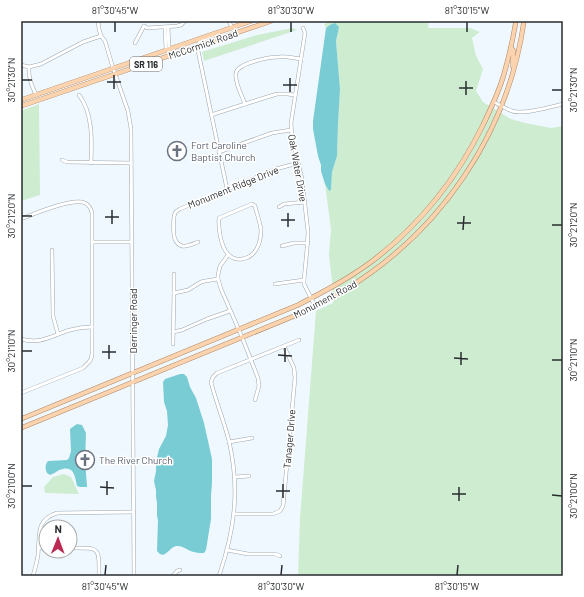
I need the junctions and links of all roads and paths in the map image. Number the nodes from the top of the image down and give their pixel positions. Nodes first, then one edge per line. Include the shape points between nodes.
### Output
1 (98, 21) edge
2 (185, 21) edge
3 (229, 21) edge
4 (252, 21) edge
5 (271, 21) edge
6 (516, 21) edge
7 (525, 21) edge
8 (142, 22) edge
9 (144, 26) junction
10 (167, 27) junction
11 (232, 28) junction
12 (303, 28) dead end
13 (222, 31) junction
14 (101, 36) junction
15 (135, 43) dead end
16 (197, 46) junction
17 (511, 48) junction
18 (168, 50) junction
19 (301, 59) junction
20 (21, 65) edge
21 (29, 67) junction
22 (113, 68) junction
23 (115, 74) junction
24 (512, 78) junction
25 (36, 95) junction
26 (79, 95) dead end
27 (295, 95) junction
28 (21, 100) edge
29 (494, 102) junction
30 (245, 104) junction
31 (563, 104) edge
32 (21, 106) edge
33 (502, 106) junction
34 (211, 115) junction
35 (291, 130) junction
36 (219, 152) junction
37 (62, 160) dead end
38 (91, 162) junction
39 (132, 163) junction
40 (298, 163) junction
41 (227, 189) junction
42 (305, 202) junction
43 (279, 207) dead end
44 (21, 219) edge
45 (92, 242) junction
46 (132, 242) junction
47 (198, 242) dead end
48 (308, 243) junction
49 (282, 246) dead end
50 (52, 250) dead end
51 (228, 255) junction
52 (174, 274) dead end
53 (218, 278) junction
54 (304, 280) junction
55 (275, 284) dead end
56 (174, 293) junction
57 (311, 298) junction
58 (315, 306) junction
59 (230, 310) junction
60 (92, 327) junction
61 (238, 330) junction
62 (173, 332) junction
63 (58, 334) junction
64 (242, 338) junction
65 (21, 339) edge
66 (299, 340) dead end
67 (173, 344) dead end
68 (284, 346) junction
69 (250, 360) junction
70 (133, 373) junction
71 (133, 383) junction
72 (21, 393) edge
73 (255, 400) dead end
74 (21, 419) edge
75 (21, 428) edge
76 (252, 438) dead end
77 (229, 442) junction
78 (249, 476) dead end
79 (235, 477) junction
80 (134, 512) junction
81 (234, 514) junction
82 (46, 519) edge
83 (78, 548) edge
84 (227, 550) junction
85 (280, 556) dead end
86 (38, 559) edge
87 (180, 570) dead end
88 (33, 576) edge
89 (99, 576) edge
90 (134, 576) edge
91 (173, 576) edge
92 (219, 576) edge

1 - 14 street, Derringer Road
2 - 10 street via 180,26
3 - 11 street
4 - 11 main road, McCormick Road / SR 116
5 - 16 main road, McCormick Road / SR 116
6 - 17 main road, Monument Road
7 - 24 main road, Monument Road
8 - 9 street
9 - 10 street
9 - 15 street
10 - 18 street
11 - 13 main road, McCormick Road / SR 116
12 - 19 street, Oak Water Drive via 305,33
13 - 16 street via 200,41
13 - 18 main road, McCormick Road / SR 116
14 - 21 street via 83,42 42,64
14 - 22 street, Derringer Road
16 - 23 main road, McCormick Road / SR 116
16 - 34 street
17 - 24 main road via 514,59
17 - 29 main road, Monument Road
18 - 22 main road, McCormick Road / SR 116
19 - 27 street, Oak Water Drive
19 - 30 street via 267,58 240,67 236,78
20 - 21 street
21 - 25 street
22 - 23 street, Derringer Road
22 - 25 main road, McCormick Road / SR 116
23 - 32 main road, McCormick Road / SR 116
23 - 39 street, Derringer Road via 130,119
24 - 33 main road, Monument Road
25 - 28 main road, McCormick Road / SR 116
26 - 38 street via 83,100 90,126
27 - 30 street via 276,94
27 - 35 street, Oak Water Drive
29 - 33 street
29 - 57 main road, Monument Road via 464,161 427,210 372,261 340,283
30 - 34 street
31 - 33 street via 519,112
33 - 58 main road, Monument Road via 463,179 425,225 374,270 342,292
34 - 36 street
35 - 36 street via 272,133
35 - 40 street, Oak Water Drive
36 - 41 street
37 - 38 street
38 - 39 street
39 - 46 street, Derringer Road
40 - 41 street, Monument Ridge Drive
40 - 42 street, Oak Water Drive
41 - 47 street, Monument Ridge Drive via 180,209 174,215 175,240 185,246
42 - 43 street via 284,204
42 - 48 street, Oak Water Drive
44 - 45 street via 67,203 84,203 91,210
45 - 46 street
45 - 60 street
46 - 70 street, Derringer Road
48 - 49 street
48 - 54 street, Oak Water Drive
50 - 63 street via 53,316
51 - 51 street via 244,259 256,250 261,229 255,206 252,204 219,218 220,238
51 - 53 street via 220,266
52 - 56 street
53 - 56 street
53 - 59 street
54 - 55 street
54 - 57 street, Oak Water Drive
56 - 62 street
57 - 58 street, Oak Water Drive
57 - 61 main road, Monument Road
58 - 64 main road, Monument Road
59 - 61 street
59 - 62 street
60 - 63 street via 71,329
60 - 72 street via 92,354 83,368
61 - 64 street
61 - 70 main road, Monument Road
62 - 67 street
63 - 65 street via 35,342
64 - 69 street
64 - 71 main road, Monument Road
66 - 68 street
68 - 69 street
68 - 81 street, Tanager Drive via 294,368 294,378 283,506 276,514
69 - 73 street via 259,382
69 - 77 street via 217,373 212,382
70 - 71 street, Derringer Road
70 - 74 main road, Monument Road
71 - 75 main road, Monument Road
71 - 80 street, Derringer Road
76 - 77 street
77 - 79 street
78 - 79 street
79 - 81 street
80 - 82 street via 57,513
80 - 90 street, Derringer Road
81 - 84 street
83 - 89 street via 92,548 96,551 99,558
84 - 85 street
84 - 92 street
86 - 88 street
87 - 91 street

